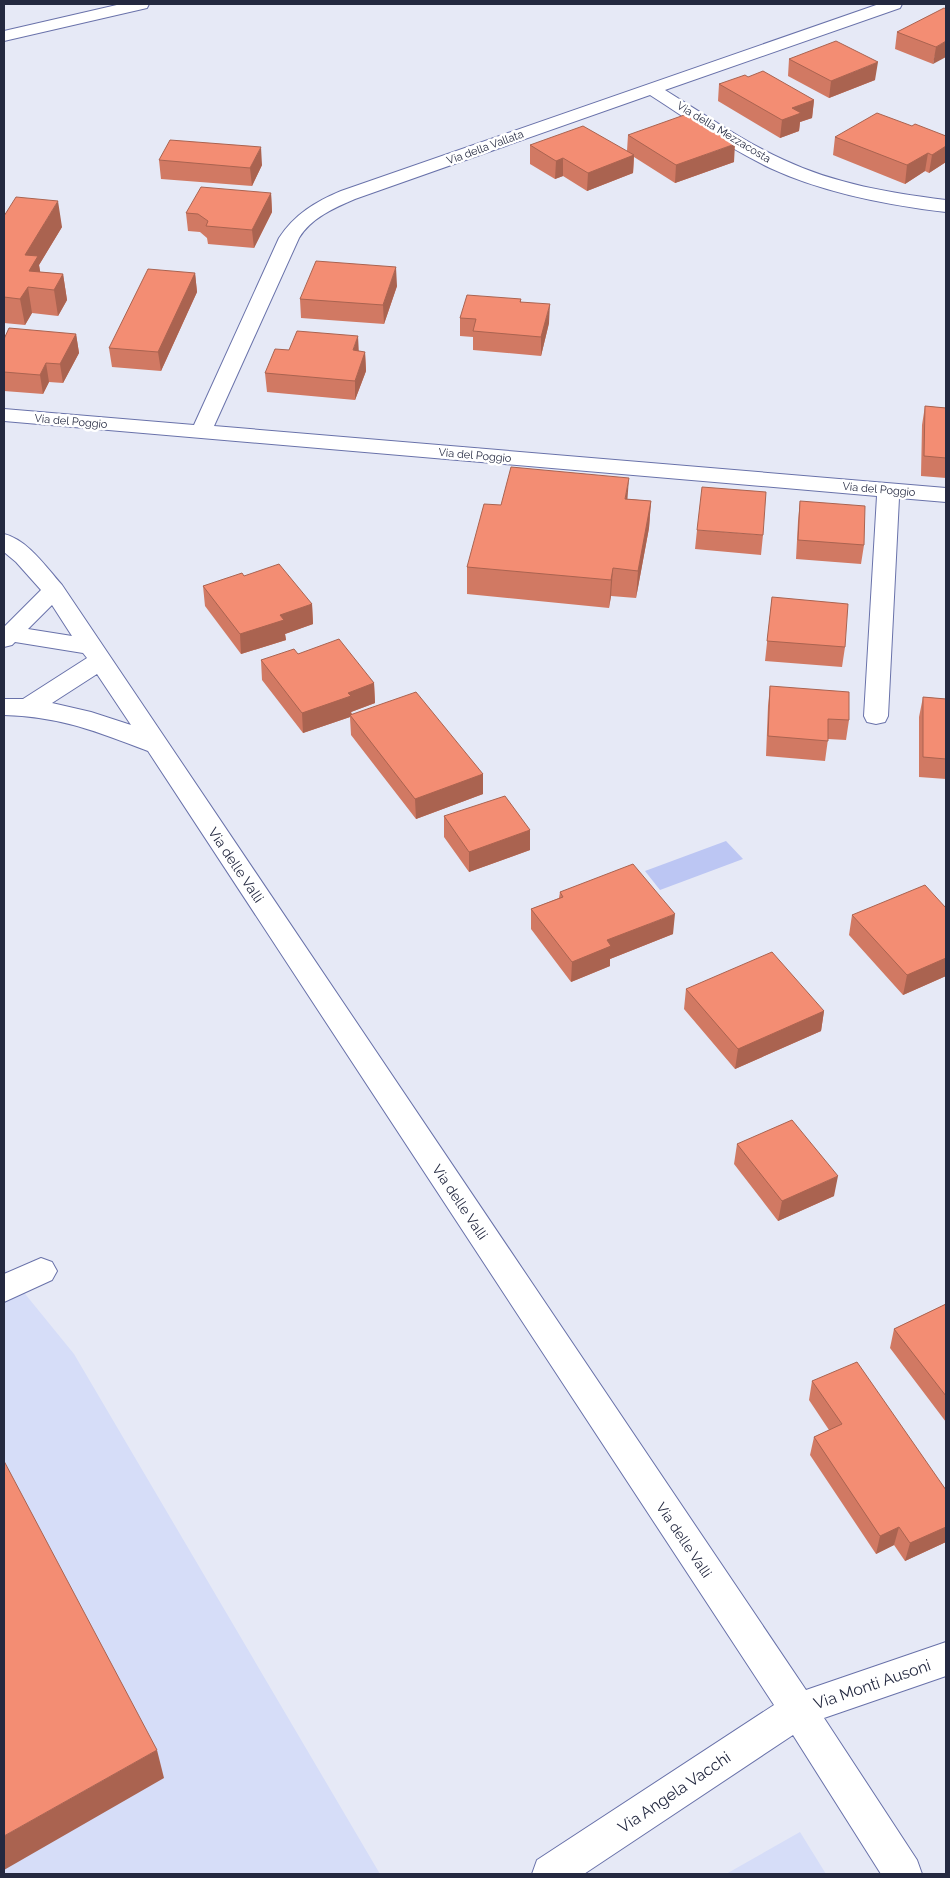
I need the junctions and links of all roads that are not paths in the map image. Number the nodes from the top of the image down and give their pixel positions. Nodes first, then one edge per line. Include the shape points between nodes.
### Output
1 (141, 4) edge
2 (894, 4) edge
3 (4, 36) edge
4 (650, 88) junction
5 (946, 206) edge
6 (4, 415) edge
7 (201, 432) junction
8 (888, 490) junction
9 (946, 495) edge
10 (4, 541) edge
11 (54, 590) junction
12 (7, 637) edge
13 (95, 653) junction
14 (4, 706) edge
15 (28, 706) junction
16 (876, 716) dead end
17 (156, 745) junction
18 (41, 1271) dead end
19 (4, 1289) edge
20 (946, 1659) edge
21 (798, 1710) junction
22 (551, 1874) edge
23 (903, 1874) edge

1 - 3 street
2 - 4 street, Via della Vallata
4 - 5 street, Via della Mezzacosta via 734,141 778,164 856,190
4 - 7 street, Via della Vallata via 348,195 306,219 289,238
6 - 7 street, Via del Poggio
7 - 8 street, Via del Poggio
8 - 9 street, Via del Poggio
8 - 16 street
10 - 11 street, Via delle Valli via 24,557
11 - 12 street
11 - 13 street, Via delle Valli
12 - 13 street
13 - 15 street
13 - 17 street, Via delle Valli
14 - 15 street
15 - 17 street via 94,719
17 - 21 street, Via delle Valli
18 - 19 street
20 - 21 street, Via Monti Ausoni
21 - 22 street, Via Angela Vacchi
21 - 23 street, Via delle Valli

